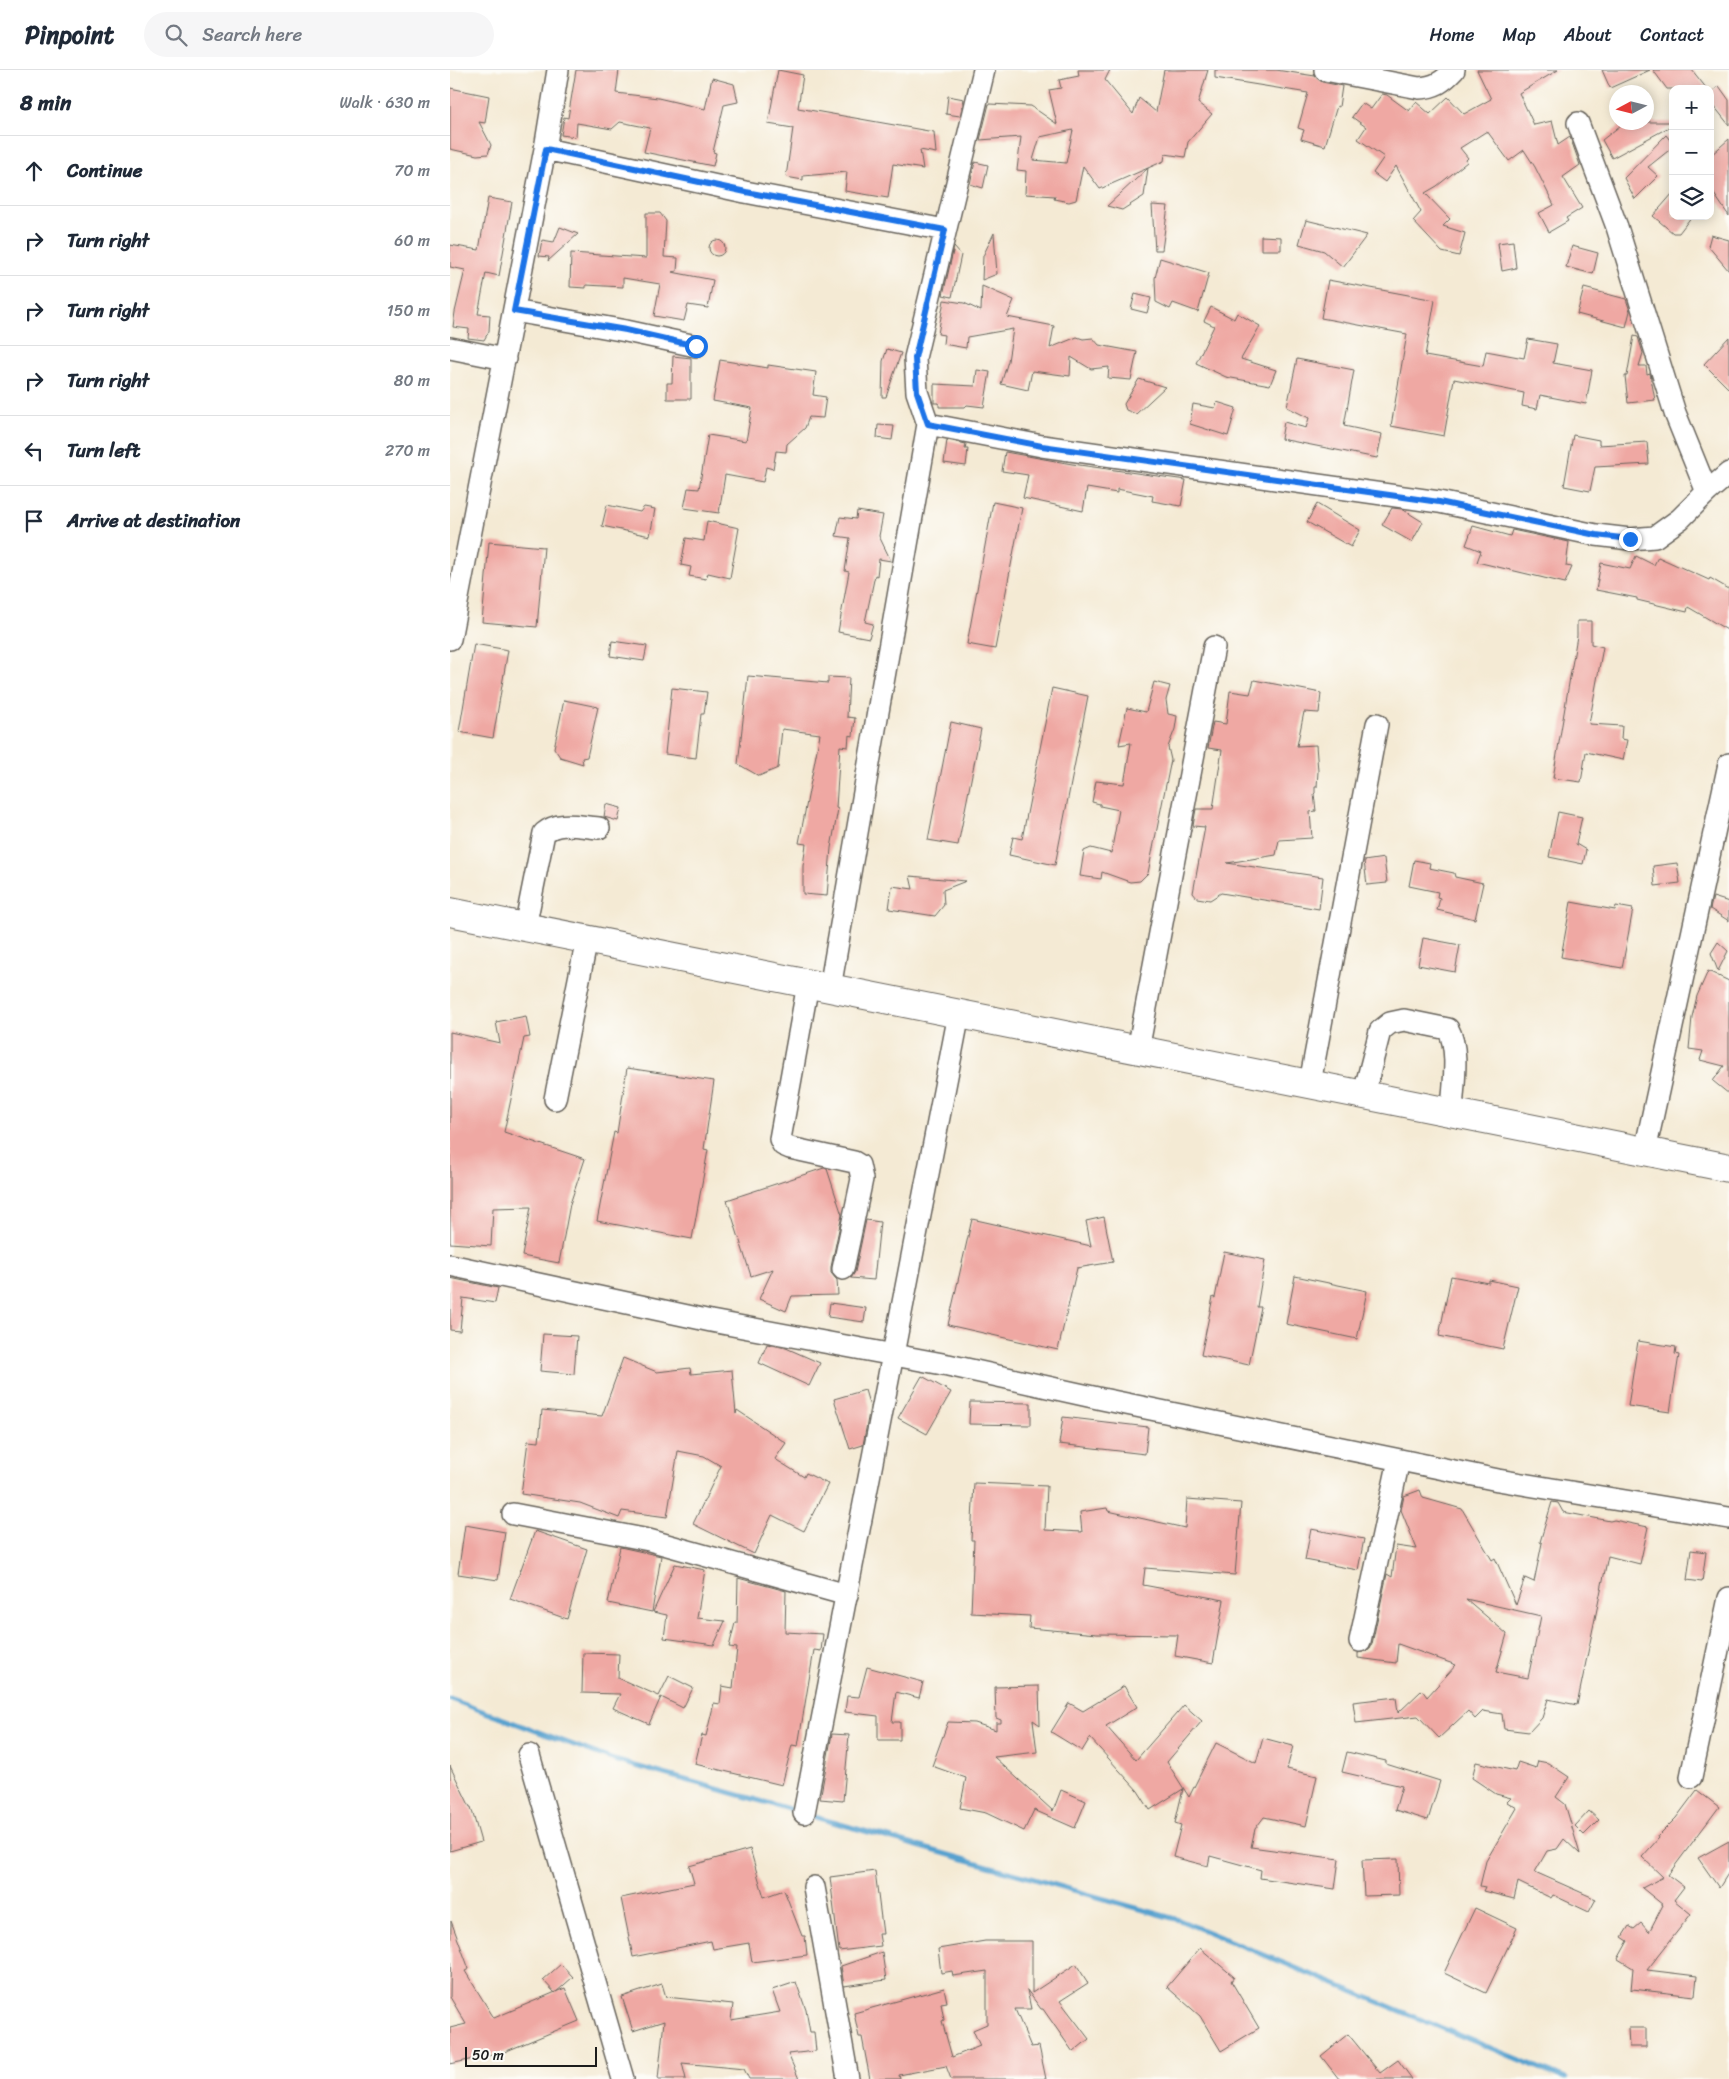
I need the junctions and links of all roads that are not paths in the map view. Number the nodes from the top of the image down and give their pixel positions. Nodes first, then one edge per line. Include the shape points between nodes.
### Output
1 (558, 70) edge
2 (984, 70) edge
3 (1325, 70) edge
4 (1454, 70) edge
5 (1578, 123) dead end
6 (546, 149) junction
7 (945, 230) junction
8 (514, 311) junction
9 (696, 346) dead end
10 (450, 348) edge
11 (505, 359) junction
12 (928, 424) junction
13 (1729, 473) edge
14 (1707, 492) junction
15 (450, 639) edge
16 (1214, 647) dead end
17 (1377, 724) dead end
18 (1729, 764) edge
19 (598, 828) dead end
20 (450, 912) edge
21 (525, 927) junction
22 (587, 939) junction
23 (819, 986) junction
24 (959, 1014) junction
25 (1138, 1050) junction
26 (1310, 1082) junction
27 (1364, 1094) junction
28 (555, 1100) dead end
29 (1452, 1111) junction
30 (1645, 1150) junction
31 (1729, 1168) edge
32 (450, 1265) edge
33 (843, 1269) dead end
34 (894, 1355) junction
35 (1399, 1460) junction
36 (513, 1514) dead end
37 (1729, 1518) edge
38 (847, 1595) junction
39 (1729, 1598) edge
40 (1360, 1641) dead end
41 (529, 1755) dead end
42 (1691, 1777) dead end
43 (804, 1813) dead end
44 (814, 1887) dead end
45 (623, 2079) edge
46 (848, 2079) edge

1 - 6 street
2 - 7 street
3 - 4 street via 1419,88 1441,84
5 - 14 street via 1617,227 1675,413
6 - 7 street
6 - 8 street
7 - 12 street via 915,358 917,392
8 - 9 street
8 - 11 street
10 - 11 street
11 - 15 street
12 - 14 street via 1042,446 1439,502 1596,535 1630,539 1655,537 1680,520
12 - 23 street
13 - 14 street
16 - 25 street
17 - 26 street
18 - 30 street
19 - 21 street via 558,825 544,833
20 - 21 highway
21 - 22 highway
22 - 23 highway
22 - 28 street
23 - 24 highway
23 - 33 street via 780,1139 790,1148 859,1165 862,1179
24 - 25 highway
24 - 34 street
25 - 26 highway
26 - 27 highway
27 - 29 highway
27 - 29 street via 1380,1031 1390,1023 1404,1020 1448,1030 1453,1038
29 - 30 highway
30 - 31 highway
32 - 34 street via 711,1321
34 - 35 street
34 - 38 street
35 - 37 street via 1498,1480
35 - 40 street
36 - 38 street via 649,1540
38 - 43 street
39 - 42 street
41 - 45 street
44 - 46 street

